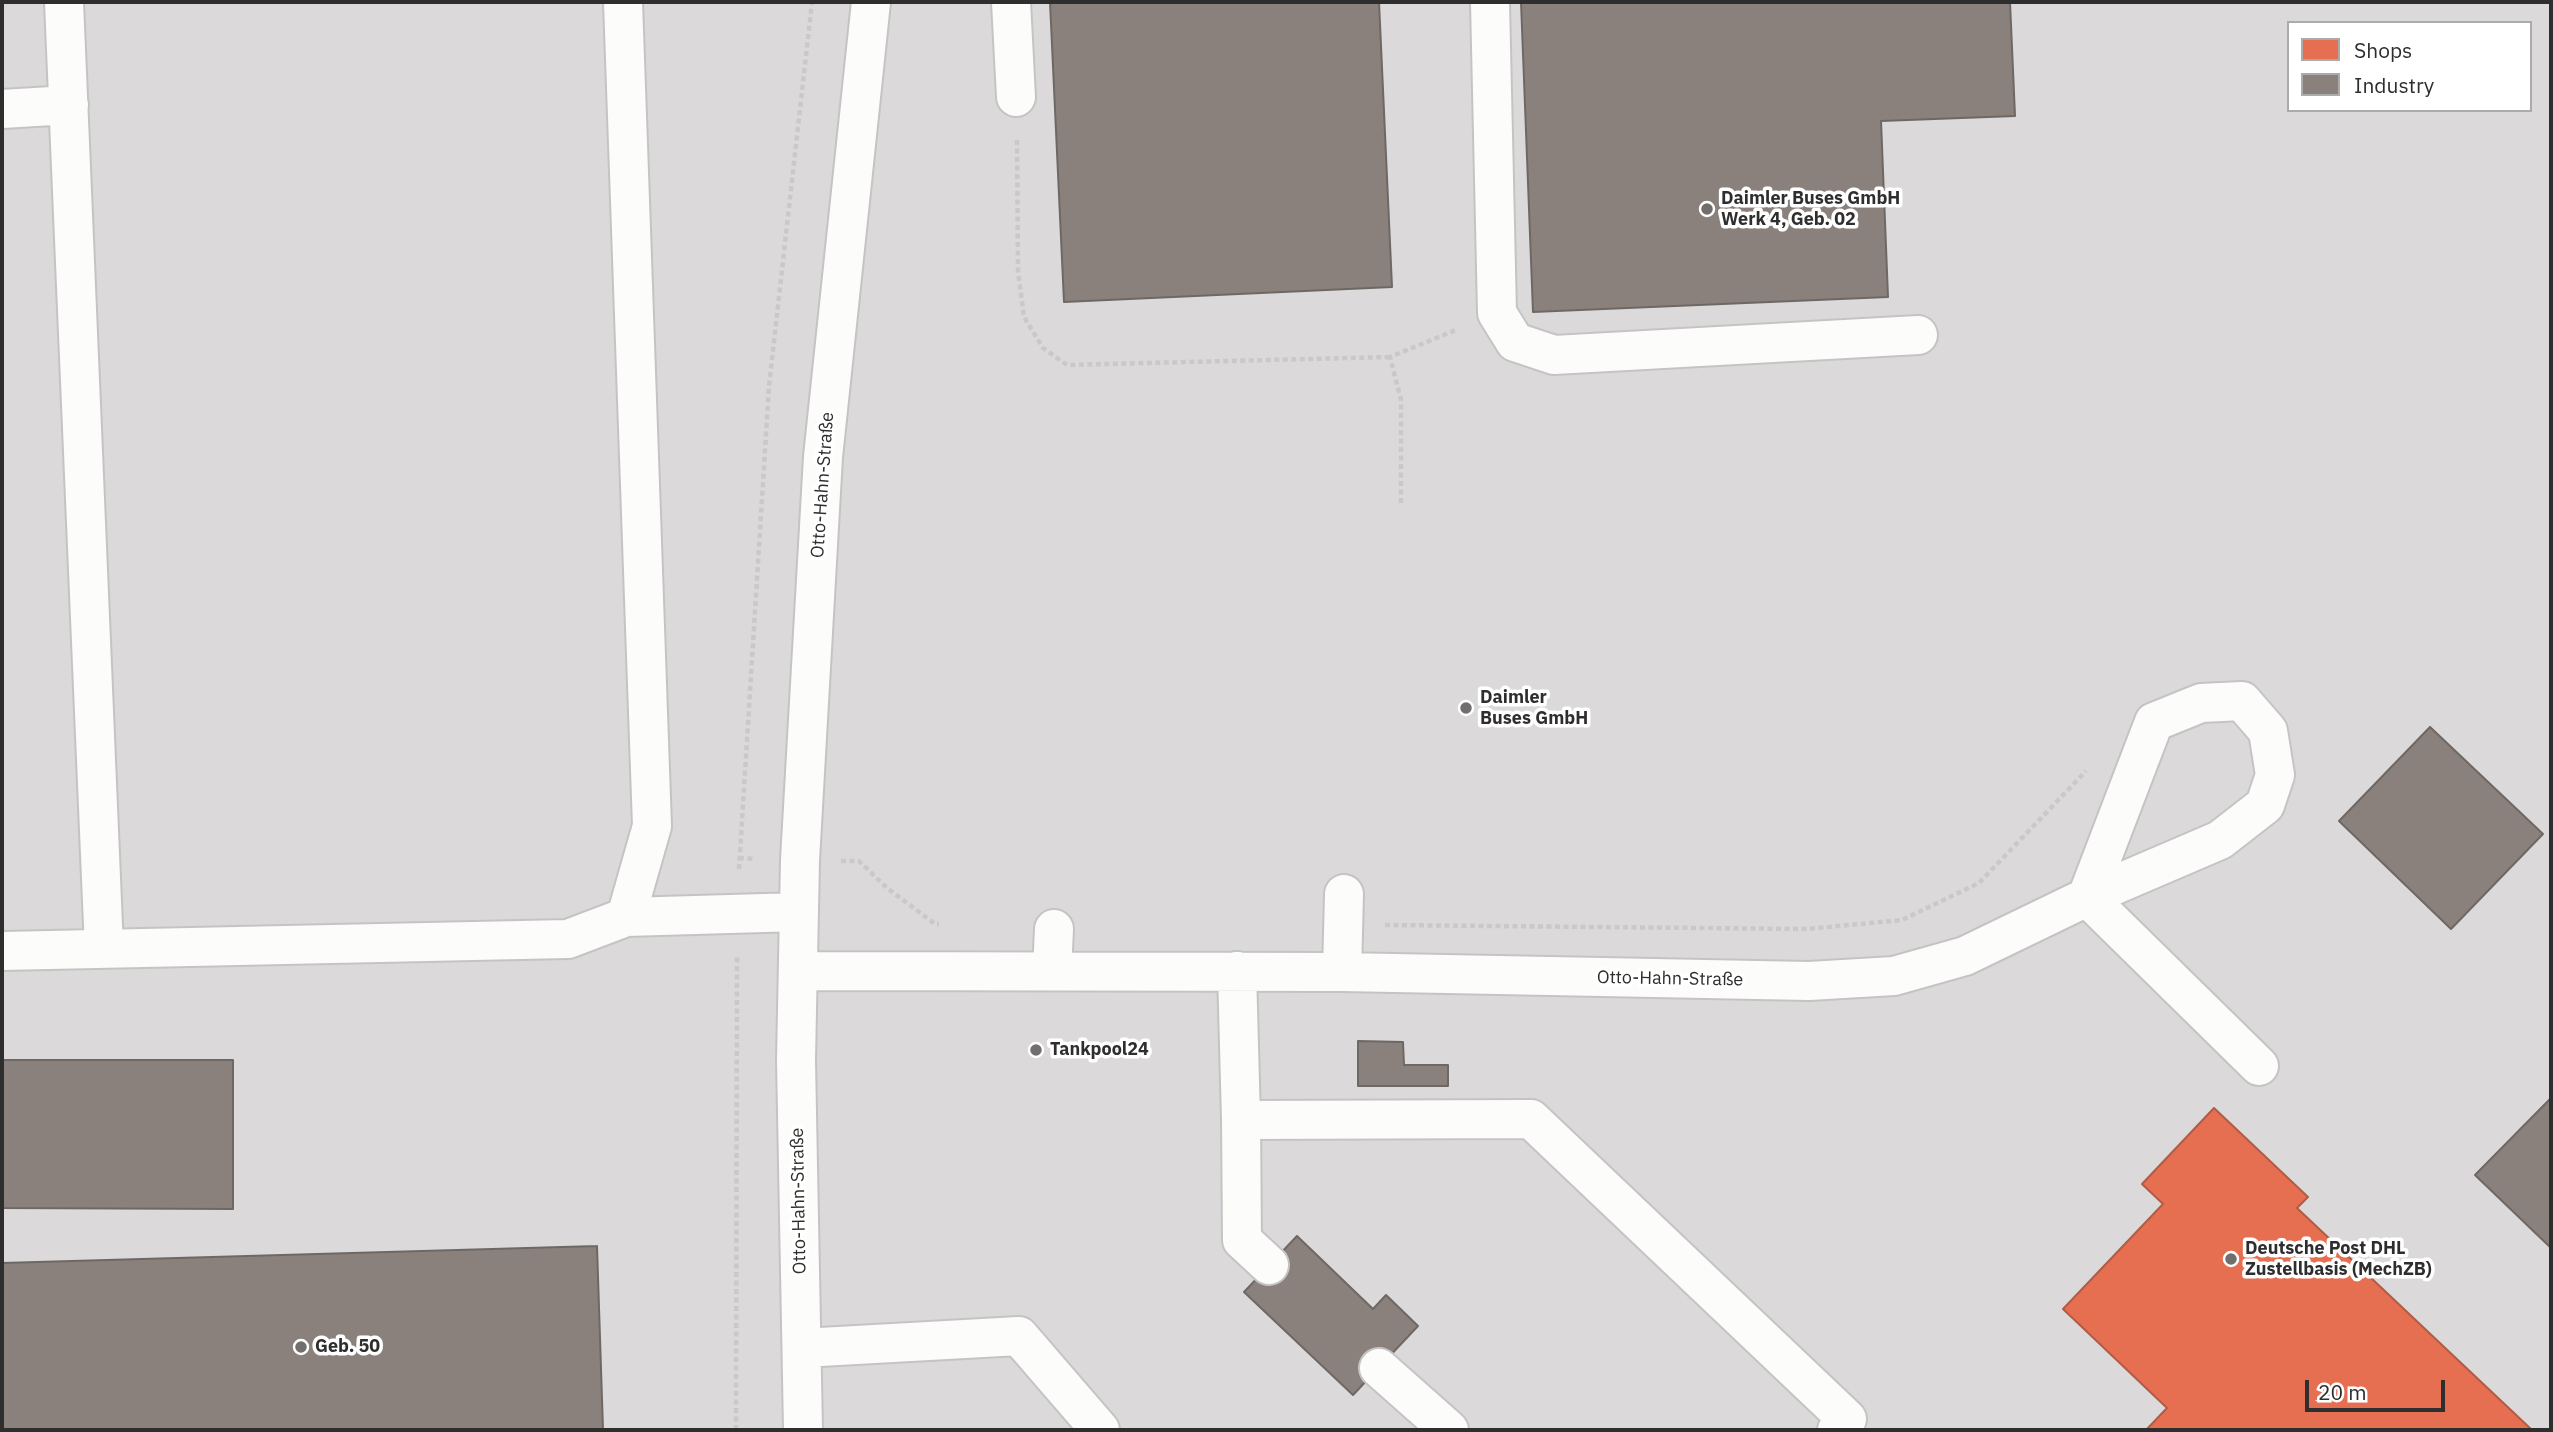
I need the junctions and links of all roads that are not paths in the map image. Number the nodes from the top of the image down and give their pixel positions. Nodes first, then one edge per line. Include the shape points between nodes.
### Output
1 (64, 2) edge
2 (623, 2) edge
3 (872, 2) edge
4 (1011, 2) edge
5 (1490, 2) edge
6 (1016, 97) road end
7 (69, 105) junction
8 (2, 109) edge
9 (1918, 335) dead end
10 (2087, 897) junction
11 (1343, 909) road end
12 (799, 912) junction
13 (626, 917) junction
14 (1054, 929) dead end
15 (104, 948) junction
16 (2, 951) edge
17 (799, 971) junction
18 (1052, 971) junction
19 (1237, 971) junction
20 (1342, 972) junction
21 (2259, 1066) dead end
22 (1241, 1120) junction
23 (1269, 1265) dead end
24 (802, 1348) junction
25 (1379, 1368) dead end
26 (803, 1430) edge
27 (1100, 1430) edge
28 (1449, 1430) edge
29 (1837, 1430) edge

1 - 7 street
2 - 13 street via 652,826
3 - 12 street, Otto-Hahn-Straße via 823,457
4 - 6 street
5 - 9 street via 1497,313 1515,342 1554,355
7 - 8 street
7 - 15 street
10 - 10 street, Otto-Hahn-Straße via 2220,841 2265,805 2275,775 2268,731 2242,701 2201,703 2154,722
10 - 20 street, Otto-Hahn-Straße via 1965,956 1894,976 1809,981
10 - 21 street
11 - 20 street
12 - 13 street
12 - 17 street, Otto-Hahn-Straße
13 - 15 street via 568,940
14 - 18 street
15 - 16 street
17 - 18 street, Otto-Hahn-Straße
17 - 24 street, Otto-Hahn-Straße via 796,1060
18 - 19 street, Otto-Hahn-Straße
19 - 20 street, Otto-Hahn-Straße
19 - 22 street
22 - 23 street via 1242,1240
22 - 29 street via 1531,1119 1847,1419
24 - 26 street, Otto-Hahn-Straße
24 - 27 street via 1019,1336
25 - 28 street

